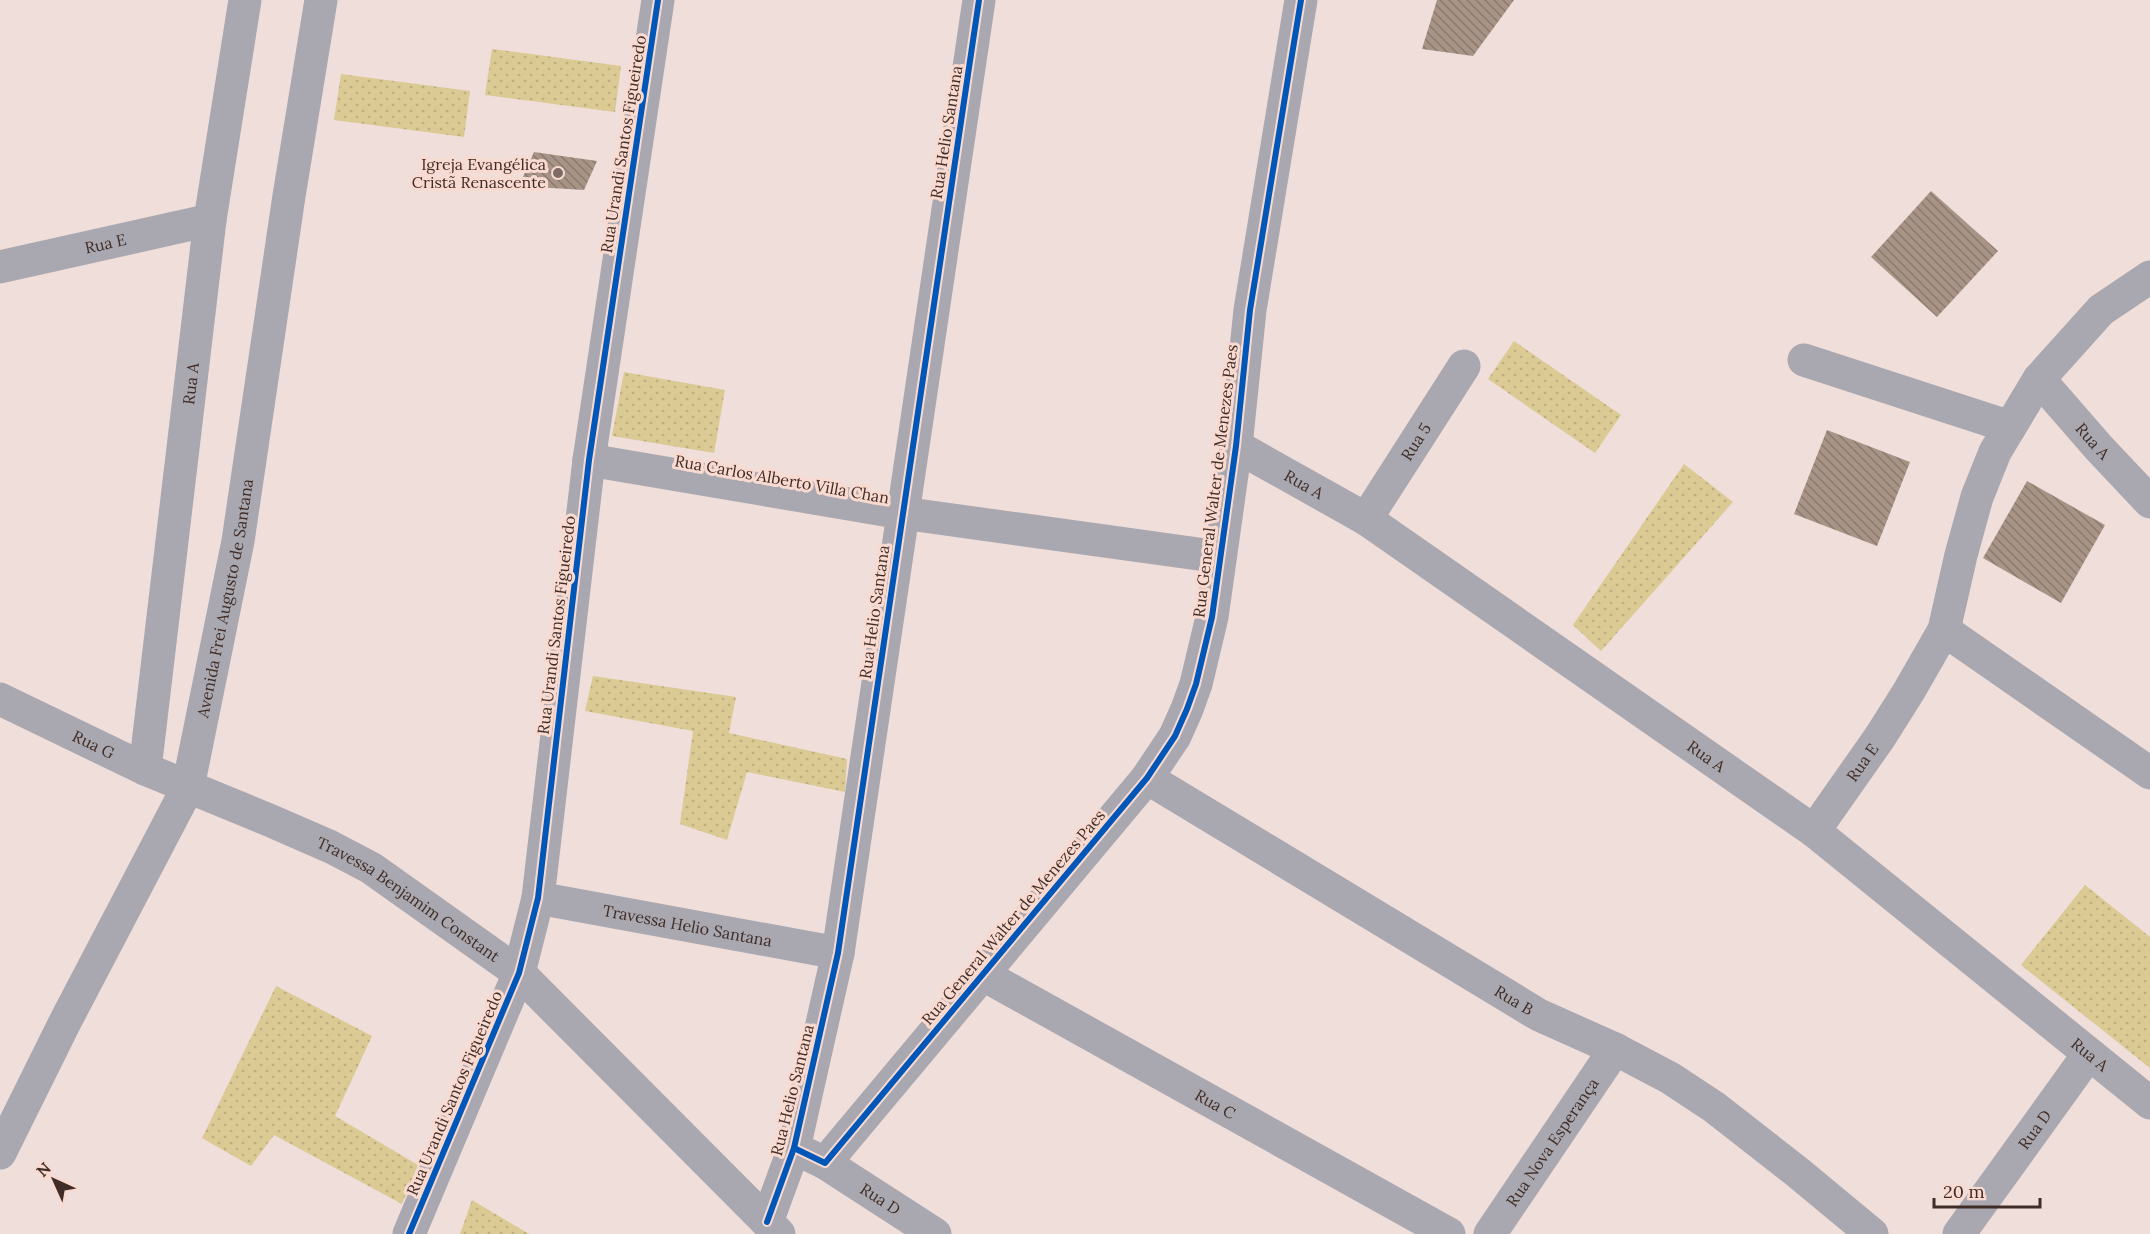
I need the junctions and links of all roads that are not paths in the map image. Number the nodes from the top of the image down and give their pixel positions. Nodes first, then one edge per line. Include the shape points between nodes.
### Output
1 (245, 0) edge
2 (321, 0) edge
3 (658, 0) edge
4 (979, 0) edge
5 (1300, 0) edge
6 (210, 220) junction
7 (0, 267) edge
8 (2150, 277) edge
9 (1804, 360) dead end
10 (1464, 366) dead end
11 (2039, 379) junction
12 (2010, 427) junction
13 (1236, 446) junction
14 (589, 460) junction
15 (2150, 502) edge
16 (902, 513) junction
17 (1366, 519) junction
18 (1220, 557) junction
19 (1944, 630) junction
20 (0, 699) edge
21 (145, 769) junction
22 (2150, 773) edge
23 (1147, 778) junction
24 (188, 788) junction
25 (1814, 831) junction
26 (538, 898) junction
27 (838, 953) junction
28 (519, 973) junction
29 (982, 974) junction
30 (1615, 1049) junction
31 (2088, 1055) junction
32 (2150, 1103) edge
33 (794, 1148) junction
34 (0, 1153) edge
35 (825, 1163) junction
36 (773, 1228) edge
37 (409, 1234) edge
38 (935, 1234) edge
39 (1449, 1234) edge
40 (1490, 1234) edge
41 (1872, 1234) edge
42 (1959, 1234) edge

1 - 6 street, Rua A
2 - 24 street, Avenida Frei Augusto de Santana via 238,541
3 - 14 street, Rua Urandi Santos Figueiredo
4 - 16 street, Rua Helio Santana
5 - 13 street, Rua General Walter de Menezes Paes via 1250,310
6 - 7 street, Rua E
6 - 21 street, Rua A
8 - 11 street via 2102,310
9 - 12 street
10 - 17 street, Rua 5
11 - 12 street
11 - 15 street, Rua A
12 - 19 street via 1977,497
13 - 17 street, Rua A
13 - 18 street, Rua General Walter de Menezes Paes
14 - 16 street, Rua Carlos Alberto Villa Chan
14 - 26 street, Rua Urandi Santos Figueiredo
16 - 18 street, Rua Carlos Alberto Villa Chan
16 - 27 street, Rua Helio Santana
17 - 25 street, Rua A
18 - 23 street, Rua General Walter de Menezes Paes via 1212,617 1196,684 1175,736
19 - 22 street
19 - 25 street, Rua E via 1910,691
20 - 21 street, Rua G
21 - 24 street, Rua G
23 - 29 street, Rua General Walter de Menezes Paes
23 - 30 street, Rua B via 1539,1015
24 - 28 street, Travessa Benjamim Constant via 371,868
24 - 34 street, Avenida Frei Augusto de Santana
25 - 31 street, Rua A
26 - 27 street, Travessa Helio Santana
26 - 28 street, Rua Urandi Santos Figueiredo
27 - 33 street, Rua Helio Santana
28 - 36 street, Travessa Benjamim Constant
28 - 37 street, Rua Urandi Santos Figueiredo
29 - 35 street, Rua General Walter de Menezes Paes
29 - 39 street, Rua C
30 - 40 street, Rua Nova Esperança
30 - 41 street, Rua B via 1714,1107
31 - 32 street, Rua A
31 - 42 street, Rua D
33 - 35 street
33 - 36 street, Rua Helio Santana
35 - 38 street, Rua D

